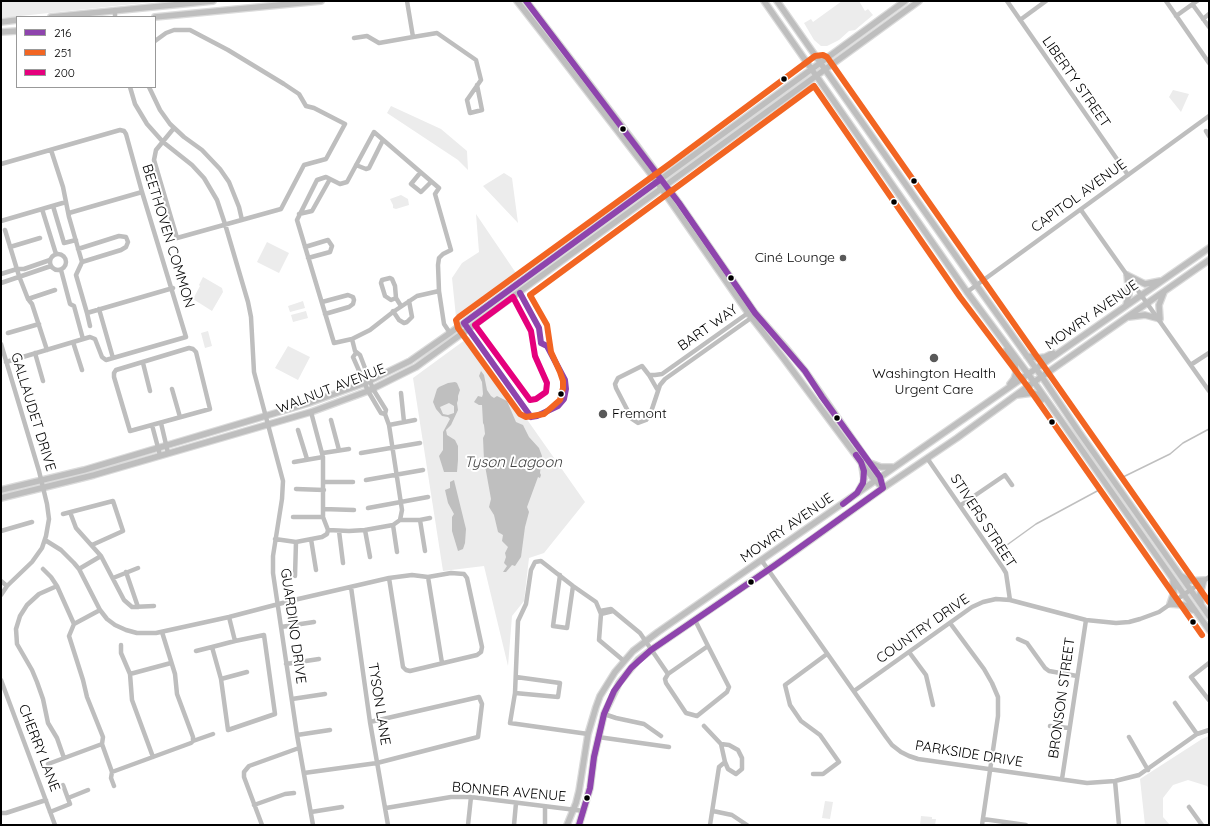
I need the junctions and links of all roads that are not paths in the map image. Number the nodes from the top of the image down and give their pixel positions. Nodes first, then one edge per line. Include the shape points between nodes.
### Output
1 (213, 1) edge
2 (321, 1) edge
3 (407, 1) edge
4 (516, 1) edge
5 (526, 1) edge
6 (764, 1) edge
7 (777, 1) edge
8 (905, 1) edge
9 (919, 1) edge
10 (1007, 1) edge
11 (1046, 1) edge
12 (1166, 1) edge
13 (1197, 1) edge
14 (1192, 5) junction
15 (115, 10) junction
16 (1209, 14) edge
17 (59, 16) edge
18 (115, 16) edge
19 (1176, 16) junction
20 (156, 17) edge
21 (1203, 19) junction
22 (16, 20) edge
23 (1020, 20) junction
24 (1, 22) edge
25 (1209, 27) edge
26 (16, 31) edge
27 (1, 32) edge
28 (413, 37) junction
29 (354, 38) dead end
30 (156, 39) edge
31 (820, 62) junction
32 (1209, 63) edge
33 (812, 69) junction
34 (825, 69) junction
35 (816, 75) junction
36 (477, 85) junction
37 (130, 88) edge
38 (149, 88) edge
39 (1208, 116) edge
40 (174, 128) junction
41 (1206, 131) dead end
42 (1209, 136) edge
43 (383, 140) junction
44 (163, 142) junction
45 (51, 150) junction
46 (1, 164) edge
47 (356, 165) junction
48 (420, 172) junction
49 (1128, 175) junction
50 (330, 179) junction
51 (659, 181) junction
52 (431, 182) junction
53 (664, 187) junction
54 (142, 192) junction
55 (66, 202) junction
56 (53, 206) junction
57 (42, 209) junction
58 (1081, 210) junction
59 (69, 214) junction
60 (299, 214) junction
61 (242, 220) junction
62 (1, 221) edge
63 (225, 224) junction
64 (5, 230) dead end
65 (40, 238) dead end
66 (76, 240) junction
67 (10, 247) junction
68 (305, 247) junction
69 (1209, 248) edge
70 (78, 249) junction
71 (56, 254) junction
72 (308, 258) junction
73 (50, 260) junction
74 (1208, 260) edge
75 (82, 262) junction
76 (51, 266) junction
77 (17, 269) junction
78 (61, 270) junction
79 (1, 274) edge
80 (1127, 275) junction
81 (18, 276) junction
82 (1162, 280) junction
83 (2, 283) edge
84 (976, 285) junction
85 (173, 288) junction
86 (55, 290) dead end
87 (439, 291) junction
88 (967, 292) junction
89 (1164, 292) junction
90 (1141, 295) junction
91 (396, 298) junction
92 (28, 299) junction
93 (408, 301) junction
94 (322, 302) junction
95 (1148, 303) junction
96 (1126, 305) junction
97 (401, 306) junction
98 (98, 309) junction
99 (393, 311) junction
100 (86, 313) junction
101 (325, 314) junction
102 (751, 315) junction
103 (1128, 317) junction
104 (1160, 319) junction
105 (39, 324) junction
106 (90, 326) dead end
107 (8, 333) dead end
108 (450, 333) junction
109 (83, 339) junction
110 (352, 339) junction
111 (73, 342) junction
112 (1, 344) edge
113 (1007, 346) junction
114 (1064, 348) junction
115 (47, 350) junction
116 (1209, 353) edge
117 (35, 354) junction
118 (1027, 356) junction
119 (113, 358) junction
120 (6, 362) junction
121 (143, 363) junction
122 (1192, 364) junction
123 (1036, 368) junction
124 (82, 370) dead end
125 (1028, 374) junction
126 (649, 375) junction
127 (1042, 376) junction
128 (43, 381) dead end
129 (367, 382) junction
130 (1034, 382) junction
131 (172, 389) dead end
132 (657, 389) junction
133 (371, 390) junction
134 (150, 391) dead end
135 (1003, 391) junction
136 (1209, 391) edge
137 (401, 393) dead end
138 (1017, 395) junction
139 (1049, 404) junction
140 (311, 412) junction
141 (266, 416) junction
142 (180, 417) junction
143 (331, 420) dead end
144 (415, 420) dead end
145 (404, 422) junction
146 (161, 423) junction
147 (269, 424) junction
148 (152, 425) junction
149 (389, 425) junction
150 (298, 430) dead end
151 (420, 443) dead end
152 (166, 445) junction
153 (392, 447) junction
154 (158, 448) junction
155 (349, 449) dead end
156 (339, 450) junction
157 (168, 453) junction
158 (361, 453) dead end
159 (160, 455) junction
160 (323, 455) junction
161 (927, 458) junction
162 (307, 459) junction
163 (294, 462) dead end
164 (861, 462) junction
165 (870, 463) junction
166 (895, 467) junction
167 (423, 470) dead end
168 (396, 475) junction
169 (877, 479) junction
170 (42, 480) junction
171 (366, 480) dead end
172 (324, 482) junction
173 (353, 482) dead end
174 (1012, 485) dead end
175 (44, 487) junction
176 (883, 488) junction
177 (296, 489) dead end
178 (1, 490) edge
179 (324, 490) junction
180 (857, 493) junction
181 (428, 497) dead end
182 (1, 498) edge
183 (400, 502) junction
184 (961, 505) junction
185 (368, 508) dead end
186 (323, 509) junction
187 (354, 510) dead end
188 (70, 512) junction
189 (63, 514) dead end
190 (293, 517) dead end
191 (323, 517) junction
192 (430, 518) dead end
193 (400, 520) junction
194 (420, 520) junction
195 (32, 522) dead end
196 (393, 526) junction
197 (328, 530) junction
198 (365, 530) junction
199 (4, 531) edge
200 (339, 531) junction
201 (8, 536) dead end
202 (275, 539) junction
203 (311, 539) junction
204 (45, 540) junction
205 (296, 542) junction
206 (92, 545) junction
207 (397, 552) dead end
208 (425, 552) dead end
209 (101, 556) junction
210 (370, 557) dead end
211 (762, 561) junction
212 (343, 563) dead end
213 (138, 568) dead end
214 (43, 569) dead end
215 (78, 569) junction
216 (316, 570) dead end
217 (768, 570) junction
218 (126, 572) junction
219 (560, 575) junction
220 (295, 576) dead end
221 (1180, 576) junction
222 (428, 577) junction
223 (113, 578) junction
224 (389, 578) junction
225 (1206, 579) edge
226 (1, 581) edge
227 (1173, 581) junction
228 (7, 586) junction
229 (57, 586) junction
230 (573, 586) junction
231 (351, 587) junction
232 (1190, 590) junction
233 (1183, 594) junction
234 (1, 595) edge
235 (1010, 600) junction
236 (1170, 604) junction
237 (277, 605) junction
238 (154, 606) dead end
239 (1201, 606) junction
240 (138, 607) junction
241 (100, 610) junction
242 (1195, 611) junction
243 (600, 612) junction
244 (1209, 616) edge
245 (230, 617) junction
246 (695, 620) junction
247 (1086, 620) junction
248 (314, 622) dead end
249 (950, 623) junction
250 (74, 624) junction
251 (281, 627) junction
252 (1209, 630) edge
253 (162, 632) junction
254 (1018, 639) dead end
255 (235, 641) junction
256 (645, 641) junction
257 (121, 645) dead end
258 (708, 646) junction
259 (212, 647) junction
260 (651, 650) junction
261 (196, 651) dead end
262 (909, 652) junction
263 (827, 654) junction
264 (319, 659) dead end
265 (624, 661) junction
266 (171, 663) junction
267 (442, 663) junction
268 (1209, 663) edge
269 (286, 664) junction
270 (247, 672) dead end
271 (130, 674) junction
272 (668, 674) junction
273 (1077, 676) junction
274 (516, 677) junction
275 (221, 679) junction
276 (1, 680) edge
277 (854, 691) junction
278 (515, 693) junction
279 (325, 694) dead end
280 (292, 699) junction
281 (1209, 700) edge
282 (1175, 703) dead end
283 (933, 705) dead end
284 (604, 714) junction
285 (370, 722) junction
286 (704, 726) dead end
287 (1050, 726) dead end
288 (1069, 728) junction
289 (330, 730) dead end
290 (1209, 730) edge
291 (213, 734) dead end
292 (588, 734) junction
293 (1198, 734) junction
294 (297, 735) junction
295 (661, 736) dead end
296 (1129, 737) dead end
297 (598, 738) junction
298 (193, 741) junction
299 (102, 744) junction
300 (721, 744) junction
301 (669, 747) dead end
302 (299, 748) junction
303 (153, 757) junction
304 (64, 758) junction
305 (725, 762) junction
306 (377, 763) junction
307 (48, 764) dead end
308 (990, 769) junction
309 (1148, 770) junction
310 (112, 772) junction
311 (304, 773) junction
312 (813, 774) dead end
313 (1062, 779) junction
314 (1115, 781) junction
315 (63, 785) dead end
316 (114, 786) dead end
317 (88, 790) dead end
318 (294, 793) dead end
319 (471, 797) junction
320 (68, 798) junction
321 (46, 800) junction
322 (516, 803) junction
323 (254, 805) junction
324 (545, 806) junction
325 (342, 807) dead end
326 (1189, 807) dead end
327 (386, 808) junction
328 (574, 809) junction
329 (584, 811) junction
330 (713, 811) junction
331 (50, 812) junction
332 (311, 812) junction
333 (1, 813) edge
334 (983, 819) junction
335 (55, 825) edge
336 (262, 825) edge
337 (312, 825) edge
338 (388, 825) edge
339 (468, 825) edge
340 (514, 825) edge
341 (545, 825) edge
342 (567, 825) edge
343 (579, 825) edge
344 (710, 825) edge
345 (747, 825) edge
346 (982, 825) edge
347 (1026, 825) edge
348 (1118, 825) edge
349 (1202, 825) edge

1 - 15 main road
2 - 20 main road
3 - 28 street
4 - 51 main road
5 - 51 main road
6 - 33 main road
7 - 31 main road
8 - 31 main road, WALNUT AVENUE
9 - 34 main road, WALNUT AVENUE
10 - 23 street, LIBERTY STREET
11 - 23 street
12 - 19 street
13 - 14 street
14 - 19 street
14 - 21 street
15 - 17 main road
15 - 18 street
16 - 21 street
19 - 32 street
21 - 25 street
22 - 24 main road
23 - 49 street, LIBERTY STREET
26 - 27 main road
28 - 29 street via 379,43 367,36
28 - 36 street via 437,33 476,60 481,80
30 - 61 street via 174,30 190,30 284,84 298,94 306,106 345,124 326,159 304,165 281,209
31 - 33 main road, WALNUT AVENUE
31 - 34 main road
33 - 35 main road
33 - 51 main road, WALNUT AVENUE
34 - 35 main road, WALNUT AVENUE
34 - 84 main road
35 - 53 main road, WALNUT AVENUE
35 - 88 main road
36 - 36 street via 466,100 470,113 482,110
37 - 44 street, GUARDINO DRIVE via 135,104 147,124
38 - 40 street via 160,110
39 - 49 street, CAPITOL AVENUE
40 - 44 street
40 - 61 street via 202,150 220,169 229,182
41 - 42 street
43 - 47 street via 369,168
43 - 47 street via 374,132
43 - 48 street
44 - 63 street, GUARDINO DRIVE via 204,178 217,200
44 - 63 street via 156,150 154,160 177,238
45 - 46 street, BEETHOVEN COMMON
45 - 54 street, BEETHOVEN COMMON via 124,131
45 - 55 street
47 - 50 street via 347,182 340,184
48 - 52 street
48 - 52 street via 411,184 421,192
49 - 58 street, CAPITOL AVENUE
50 - 60 street via 312,211
50 - 60 street via 326,177 317,180
51 - 53 main road
51 - 108 main road, WALNUT AVENUE
52 - 87 street via 439,188 435,194 451,250 439,258
53 - 102 main road
53 - 133 main road, WALNUT AVENUE via 416,367
54 - 59 street
54 - 85 street, BEETHOVEN COMMON
55 - 56 street
55 - 59 street
56 - 57 street
56 - 66 street via 64,243
57 - 62 street
57 - 71 street
58 - 80 street
58 - 84 street, CAPITOL AVENUE
59 - 66 street
60 - 68 street via 296,220
61 - 63 street
63 - 141 street, GUARDINO DRIVE via 248,302 254,372
64 - 67 street
65 - 67 street
66 - 70 street
67 - 77 street
68 - 72 street
68 - 72 street via 328,240 332,246 330,252
69 - 82 main road, MOWRY AVENUE
70 - 75 street
70 - 75 street via 119,236 126,237 128,242 121,250
71 - 73 street
71 - 78 street via 64,256 66,260 66,265
72 - 94 street
73 - 76 street
73 - 77 street
74 - 89 main road, MOWRY AVENUE
75 - 100 street via 76,275
76 - 78 street via 55,270
76 - 81 street
77 - 79 street
77 - 81 street
78 - 109 street
79 - 83 street
80 - 82 main road via 1145,284
80 - 90 street
80 - 96 main road via 1129,294
81 - 83 street
81 - 92 street
82 - 90 main road, MOWRY AVENUE
84 - 88 street, CAPITOL AVENUE
84 - 118 main road
85 - 98 street
85 - 119 street, BEETHOVEN COMMON via 186,337
86 - 92 street
87 - 93 street
87 - 108 street via 444,324
88 - 113 main road
89 - 95 main road, MOWRY AVENUE
89 - 104 main road via 1159,305
90 - 95 street
90 - 96 main road, MOWRY AVENUE
91 - 91 street via 391,300 385,296 382,280 392,280
91 - 97 street
92 - 105 street
93 - 97 street
93 - 99 street via 412,317 407,322 399,320
94 - 101 street
94 - 101 street via 348,295 354,300 349,307
95 - 103 main road, MOWRY AVENUE
95 - 104 street
96 - 114 main road, MOWRY AVENUE
97 - 99 street
98 - 100 street
98 - 119 street
99 - 110 street via 370,330
100 - 106 street
101 - 110 street via 334,343
102 - 126 street, BART WAY via 662,374
102 - 132 street, BART WAY via 666,379
102 - 164 main road
102 - 165 main road via 788,349 806,371
103 - 104 main road via 1145,315
103 - 127 main road, MOWRY AVENUE
104 - 122 street
105 - 107 street
105 - 115 street
108 - 129 main road, WALNUT AVENUE via 410,361
109 - 111 street
109 - 119 street via 95,339 104,360
110 - 129 street via 356,352 360,355
111 - 115 street
111 - 124 street
112 - 120 street, GALLAUDET DRIVE
113 - 125 main road
113 - 135 main road via 1016,373
114 - 118 main road via 1045,357
114 - 123 main road, MOWRY AVENUE
115 - 117 street
116 - 122 street
117 - 120 street
117 - 128 street
118 - 123 main road
120 - 170 street, GALLAUDET DRIVE
121 - 134 street
121 - 142 street via 189,348 195,350 210,409
121 - 148 street via 119,368 114,377 130,431
122 - 136 street
123 - 125 main road, MOWRY AVENUE
123 - 127 main road
125 - 130 main road
125 - 135 main road, MOWRY AVENUE
126 - 132 street
126 - 132 street, BART WAY via 642,366 616,380 616,388 635,422 641,422 648,417
127 - 130 main road, MOWRY AVENUE
127 - 221 main road
129 - 133 street
129 - 141 main road, WALNUT AVENUE
130 - 138 main road, MOWRY AVENUE
130 - 139 main road
131 - 142 street
133 - 140 main road, WALNUT AVENUE
133 - 149 street via 378,408 385,414
135 - 166 main road, MOWRY AVENUE
137 - 145 street
138 - 139 main road via 1033,393
138 - 161 main road, MOWRY AVENUE
139 - 227 main road
140 - 147 main road, WALNUT AVENUE
140 - 160 street
141 - 147 street, GUARDINO DRIVE
141 - 152 main road, WALNUT AVENUE
142 - 146 street
143 - 156 street
144 - 145 street
145 - 149 street
146 - 148 street
146 - 152 street
147 - 157 main road, WALNUT AVENUE
147 - 202 street, GUARDINO DRIVE via 283,480
148 - 154 street
149 - 153 street
150 - 162 street
151 - 153 street
152 - 154 main road, WALNUT AVENUE
152 - 157 street
153 - 158 street
153 - 168 street
154 - 159 street
154 - 170 main road, WALNUT AVENUE
155 - 156 street
156 - 160 street
157 - 159 main road, WALNUT AVENUE
159 - 175 main road, WALNUT AVENUE
160 - 162 street
160 - 172 street
161 - 176 main road, MOWRY AVENUE
161 - 184 street, STIVERS STREET
162 - 163 street
164 - 169 main road
164 - 180 main road via 864,481
165 - 166 main road via 882,468
165 - 169 main road
166 - 169 main road, MOWRY AVENUE
167 - 168 street
168 - 171 street
168 - 183 street
169 - 176 main road
169 - 180 main road, MOWRY AVENUE
170 - 175 street, GALLAUDET DRIVE
170 - 178 main road, WALNUT AVENUE
172 - 173 street
172 - 179 street
174 - 184 street via 1005,475
175 - 182 main road, WALNUT AVENUE
175 - 204 street via 49,519
176 - 217 main road, MOWRY AVENUE
177 - 179 street
179 - 186 street
180 - 211 main road, MOWRY AVENUE
181 - 183 street
183 - 185 street
183 - 193 street
184 - 235 street, STIVERS STREET via 1006,573
186 - 187 street
186 - 191 street
188 - 189 street
188 - 206 street via 76,528
188 - 206 street via 113,501 123,531
190 - 191 street
191 - 197 street
192 - 194 street
193 - 194 street
193 - 196 street
194 - 208 street
195 - 199 street
196 - 198 street
196 - 207 street
197 - 200 street
197 - 203 street via 322,537
198 - 200 street
198 - 210 street
199 - 201 street
200 - 212 street
202 - 205 street
202 - 237 street, GUARDINO DRIVE via 273,567
203 - 205 street
203 - 216 street
204 - 215 street via 69,557
204 - 228 street via 32,562
205 - 220 street
206 - 209 street
209 - 215 street
209 - 223 street
211 - 217 street, PARKSIDE DRIVE
211 - 256 main road, MOWRY AVENUE
213 - 218 street
214 - 229 street
215 - 241 street
217 - 246 main road, MOWRY AVENUE
217 - 263 street, PARKSIDE DRIVE
218 - 223 street
218 - 240 street
219 - 230 street
219 - 230 street via 553,626 567,628
219 - 274 street via 541,560 535,562 531,570 526,604 518,621
221 - 225 main road via 1190,581
221 - 232 main road
222 - 224 street via 412,575
222 - 267 street
222 - 267 street via 464,574 482,647 477,655
223 - 240 street via 124,600 132,607
224 - 231 street
224 - 267 street via 403,667 410,671
225 - 232 street, COUNTRY DRIVE
225 - 239 main road via 1200,594
226 - 228 street
227 - 233 main road
227 - 236 main road via 1174,592
228 - 234 street
229 - 250 street
229 - 304 street via 39,594 27,604 16,629 17,644 34,676 43,699 48,723
230 - 243 street via 596,602
231 - 237 street
231 - 285 street, TYSON LANE
232 - 233 street, COUNTRY DRIVE
232 - 239 main road
233 - 236 street, COUNTRY DRIVE
233 - 242 main road
235 - 247 street, COUNTRY DRIVE
235 - 249 street, COUNTRY DRIVE via 996,599 983,602
236 - 242 main road
236 - 247 street, COUNTRY DRIVE via 1159,612 1129,622
237 - 245 street
237 - 251 street, GUARDINO DRIVE
238 - 240 street
239 - 244 main road
241 - 250 street
241 - 253 street via 115,625 126,630 150,634
242 - 252 main road
243 - 256 street via 612,610 640,633
243 - 265 street via 599,640
245 - 253 street
245 - 255 street
246 - 258 street
246 - 260 main road, MOWRY AVENUE
247 - 273 street, BRONSON STREET
248 - 251 street
249 - 262 street, COUNTRY DRIVE
249 - 308 street via 984,670 998,697 998,716
250 - 299 street via 69,636 102,737
251 - 269 street, GUARDINO DRIVE
253 - 266 street
254 - 273 street via 1026,643 1049,671
255 - 259 street
255 - 275 street via 264,635 275,714 228,730
256 - 260 street
256 - 265 main road, MOWRY AVENUE
257 - 271 street via 120,653
258 - 272 street
258 - 272 street via 729,687 727,692 697,716 686,713 665,681
259 - 261 street
259 - 275 street
260 - 272 street
260 - 284 main road, MOWRY AVENUE via 622,678
262 - 277 street, COUNTRY DRIVE
262 - 283 street via 926,675
263 - 277 street, PARKSIDE DRIVE
263 - 312 street via 785,685 790,705 797,716 820,735 839,762 823,774
264 - 269 street
265 - 292 main road, MOWRY AVENUE via 600,696
266 - 271 street
266 - 298 street via 177,694
268 - 281 street via 1191,677
269 - 280 street, GUARDINO DRIVE
270 - 275 street
271 - 303 street via 132,700
273 - 288 street, BRONSON STREET
274 - 278 street
274 - 278 street via 560,683 558,697
276 - 321 street, CHERRY LANE
277 - 308 street, PARKSIDE DRIVE via 890,743 900,752 918,759
278 - 292 street via 510,723
279 - 280 street
280 - 294 street, GUARDINO DRIVE
282 - 293 street
284 - 295 street via 644,724
284 - 297 main road, MOWRY AVENUE
285 - 306 street, TYSON LANE
285 - 306 street via 479,698 482,704 478,738
286 - 300 street
287 - 288 street
288 - 313 street, BRONSON STREET
289 - 294 street
290 - 293 street, PARKSIDE DRIVE
291 - 298 street
292 - 328 main road, MOWRY AVENUE
293 - 309 street, PARKSIDE DRIVE
294 - 302 street, GUARDINO DRIVE
296 - 309 street
297 - 301 street
297 - 329 main road, MOWRY AVENUE
298 - 303 street
299 - 304 street
299 - 310 street
300 - 305 street
300 - 305 street via 738,750 742,758 742,769 736,774 728,769
302 - 311 street, GUARDINO DRIVE
302 - 323 street via 245,769 244,777
303 - 310 street
304 - 307 street
305 - 330 street via 719,768
306 - 311 street
306 - 327 street, TYSON LANE
308 - 313 street, PARKSIDE DRIVE
308 - 334 street
309 - 314 street, PARKSIDE DRIVE
310 - 316 street
311 - 332 street, GUARDINO DRIVE
313 - 314 street, PARKSIDE DRIVE via 1087,783
314 - 348 street
315 - 320 street
317 - 320 street
318 - 323 street
319 - 322 street, BONNER AVENUE
319 - 327 street, BONNER AVENUE via 451,797
319 - 339 street
320 - 331 street via 70,804
321 - 331 street, CHERRY LANE
321 - 333 street
322 - 324 street, BONNER AVENUE
322 - 340 street
323 - 336 street
324 - 328 street, BONNER AVENUE
324 - 341 street
325 - 332 street
326 - 349 street
327 - 338 street, TYSON LANE
328 - 329 street, BONNER AVENUE
328 - 342 main road, MOWRY AVENUE
329 - 343 main road, MOWRY AVENUE
330 - 344 street
330 - 345 street via 732,815
331 - 335 street, CHERRY LANE
332 - 337 street, GUARDINO DRIVE
334 - 346 street
334 - 347 street

